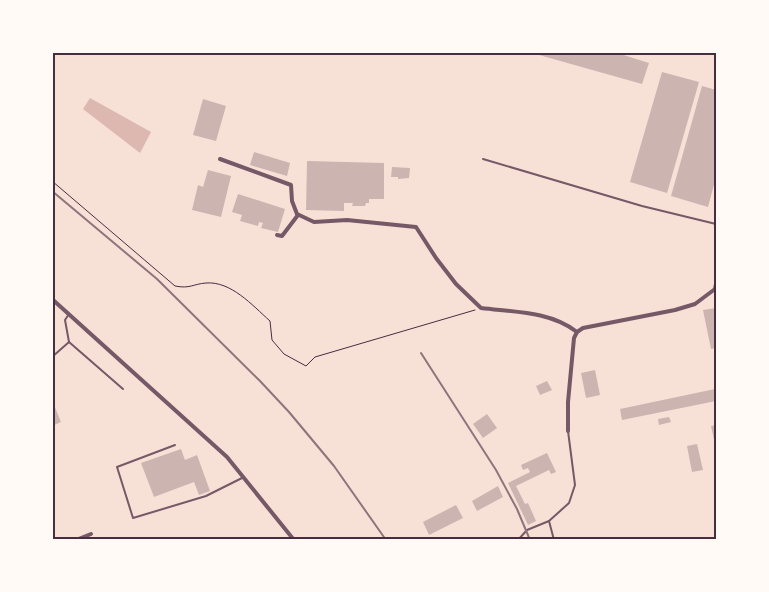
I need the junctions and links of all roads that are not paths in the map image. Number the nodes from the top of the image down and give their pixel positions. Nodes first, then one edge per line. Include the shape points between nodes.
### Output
1 (220, 159) dead end
2 (483, 159) dead end
3 (298, 215) junction
4 (716, 224) edge
5 (277, 235) dead end
6 (716, 284) edge
7 (52, 299) edge
8 (69, 314) junction
9 (577, 332) junction
10 (69, 342) junction
11 (52, 357) edge
12 (123, 389) dead end
13 (568, 431) joint
14 (175, 445) dead end
15 (244, 477) junction
16 (549, 521) junction
17 (91, 534) dead end
18 (76, 540) edge
19 (294, 540) edge
20 (518, 540) edge
21 (554, 540) edge

1 - 3 street via 291,185 292,201
2 - 4 lane via 642,206
3 - 5 street via 282,236
3 - 9 street via 314,222 347,220 416,227 456,284 481,308 524,312 566,324
6 - 9 street via 695,304 583,328
7 - 8 street
8 - 10 lane via 65,320
8 - 15 street via 227,457
9 - 13 street via 568,402
10 - 11 lane
10 - 12 lane
13 - 16 lane via 575,485 569,503
14 - 15 lane via 117,466 134,518 206,496
15 - 19 street
16 - 20 lane via 527,530
16 - 21 lane
17 - 18 street

